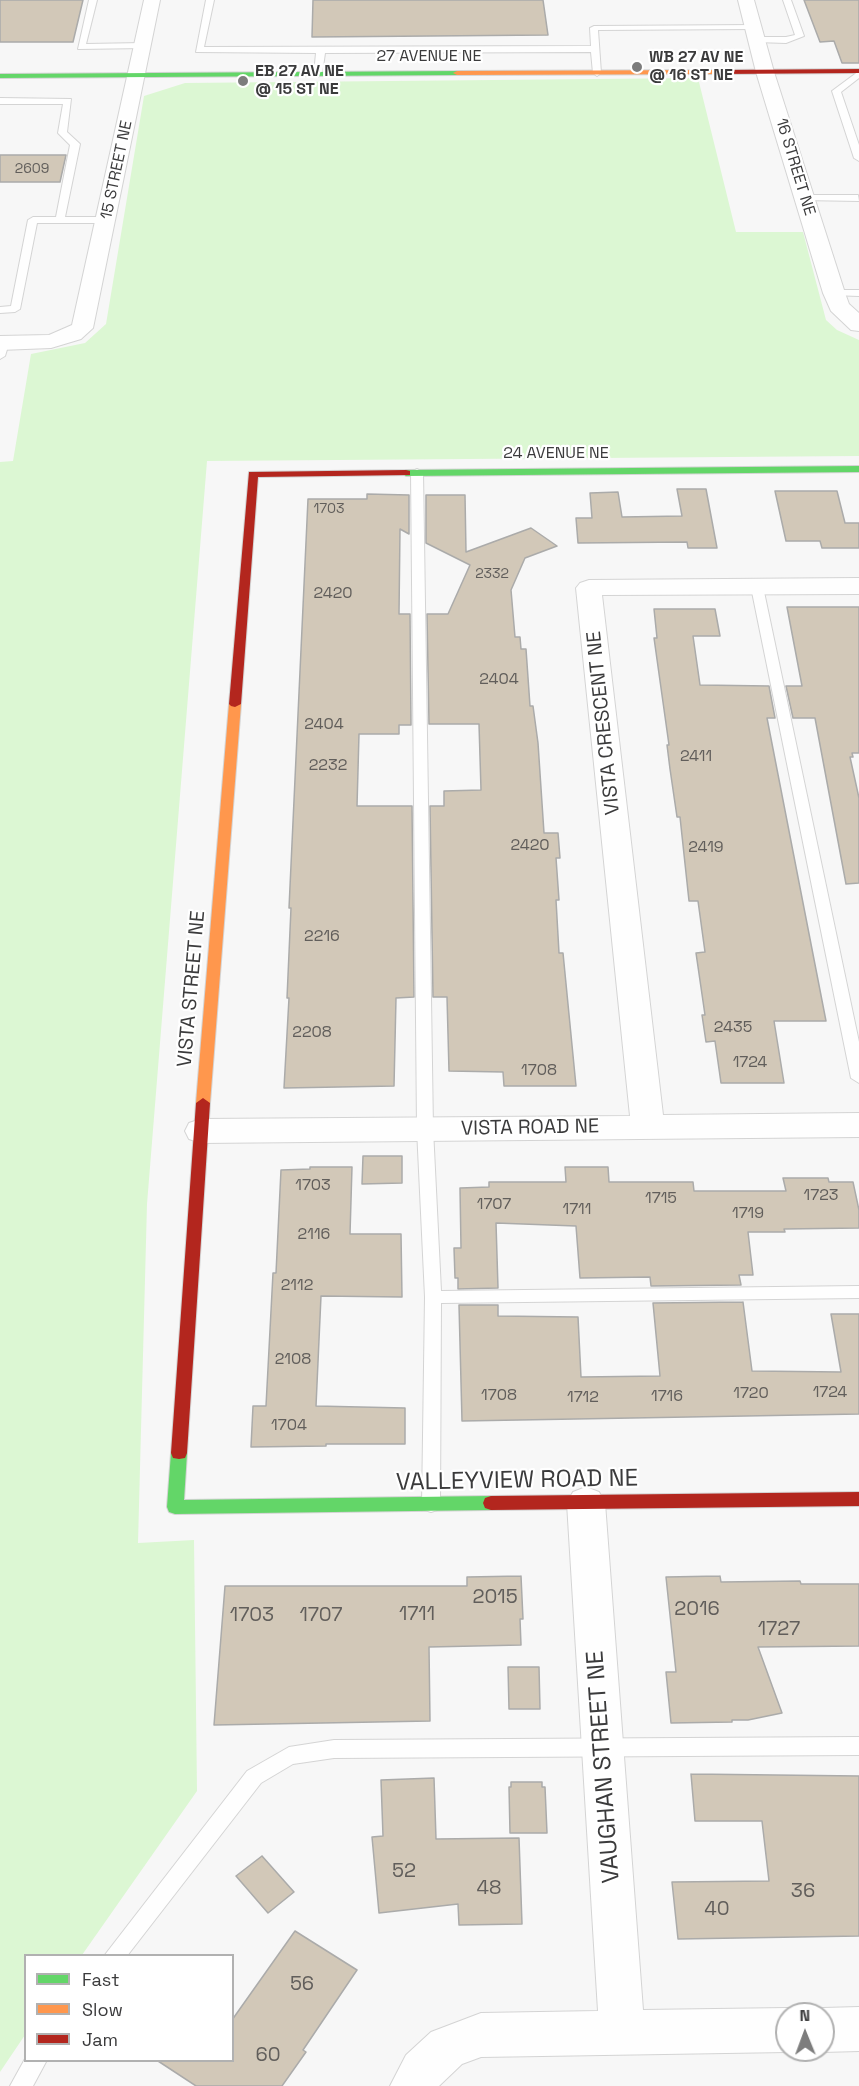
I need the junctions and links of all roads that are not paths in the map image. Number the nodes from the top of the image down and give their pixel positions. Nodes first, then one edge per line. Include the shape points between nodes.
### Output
1 (93, 0) edge
2 (153, 0) edge
3 (210, 0) edge
4 (746, 0) edge
5 (787, 0) edge
6 (757, 34) junction
7 (143, 46) junction
8 (595, 49) junction
9 (321, 50) junction
10 (597, 72) junction
11 (765, 72) junction
12 (859, 73) edge
13 (318, 74) junction
14 (137, 75) junction
15 (0, 76) edge
16 (0, 101) edge
17 (859, 158) edge
18 (805, 198) junction
19 (858, 198) edge
20 (60, 220) junction
21 (106, 220) junction
22 (834, 293) junction
23 (859, 293) edge
24 (0, 310) edge
25 (859, 325) edge
26 (1, 348) edge
27 (859, 469) edge
28 (417, 472) junction
29 (253, 474) joint
30 (859, 586) edge
31 (757, 587) junction
32 (859, 1078) edge
33 (859, 1125) edge
34 (648, 1127) junction
35 (425, 1129) junction
36 (201, 1131) junction
37 (859, 1292) edge
38 (432, 1297) junction
39 (859, 1499) edge
40 (586, 1503) junction
41 (431, 1505) junction
42 (175, 1507) joint
43 (859, 1746) edge
44 (603, 1748) junction
45 (116, 1954) edge
46 (859, 2029) edge
47 (775, 2030) edge
48 (835, 2030) edge
49 (622, 2032) junction
50 (35, 2062) edge
51 (21, 2086) edge
52 (413, 2086) edge

1 - 7 lane via 81,47
2 - 7 street, 15 STREET NE
3 - 9 lane via 200,50
4 - 6 street, 16 STREET NE
5 - 6 lane via 800,36 786,40
6 - 8 lane via 594,28
6 - 11 street, 16 STREET NE
7 - 14 street, 15 STREET NE
8 - 9 lane
8 - 10 lane
9 - 13 lane
10 - 11 street, 27 AVENUE NE
10 - 13 street, 27 AVENUE NE
11 - 12 street, 27 AVENUE NE
11 - 18 street, 16 STREET NE
12 - 17 lane via 836,91
13 - 14 street, 27 AVENUE NE
14 - 15 street, 27 AVENUE NE
14 - 21 street, 15 STREET NE
16 - 20 lane via 68,101 62,133 75,144
18 - 19 lane
18 - 22 street, 16 STREET NE
20 - 21 lane
20 - 24 lane via 33,220 15,309
21 - 26 street, 15 STREET NE via 82,328 51,341
22 - 23 lane
22 - 25 street, 16 STREET NE via 839,306
27 - 28 street, 24 AVENUE NE
28 - 29 street, 24 AVENUE NE
28 - 35 lane
29 - 36 street, VISTA STREET NE
30 - 31 street, VISTA CRESCENT NE
31 - 32 lane
31 - 34 street, VISTA CRESCENT NE via 589,588
33 - 34 street, VISTA ROAD NE
34 - 35 street, VISTA ROAD NE
35 - 36 street, VISTA ROAD NE
35 - 38 lane
36 - 42 street, VISTA STREET NE
37 - 38 lane
38 - 41 lane
39 - 40 street, VALLEYVIEW ROAD NE
40 - 41 street, VALLEYVIEW ROAD NE
40 - 44 street, VAUGHAN STREET NE
41 - 42 street, VALLEYVIEW ROAD NE
43 - 44 lane
44 - 45 lane via 334,1749 289,1756 254,1777
44 - 49 street, VAUGHAN STREET NE
46 - 48 street
47 - 49 street
49 - 52 street via 481,2035 447,2048
50 - 51 lane

